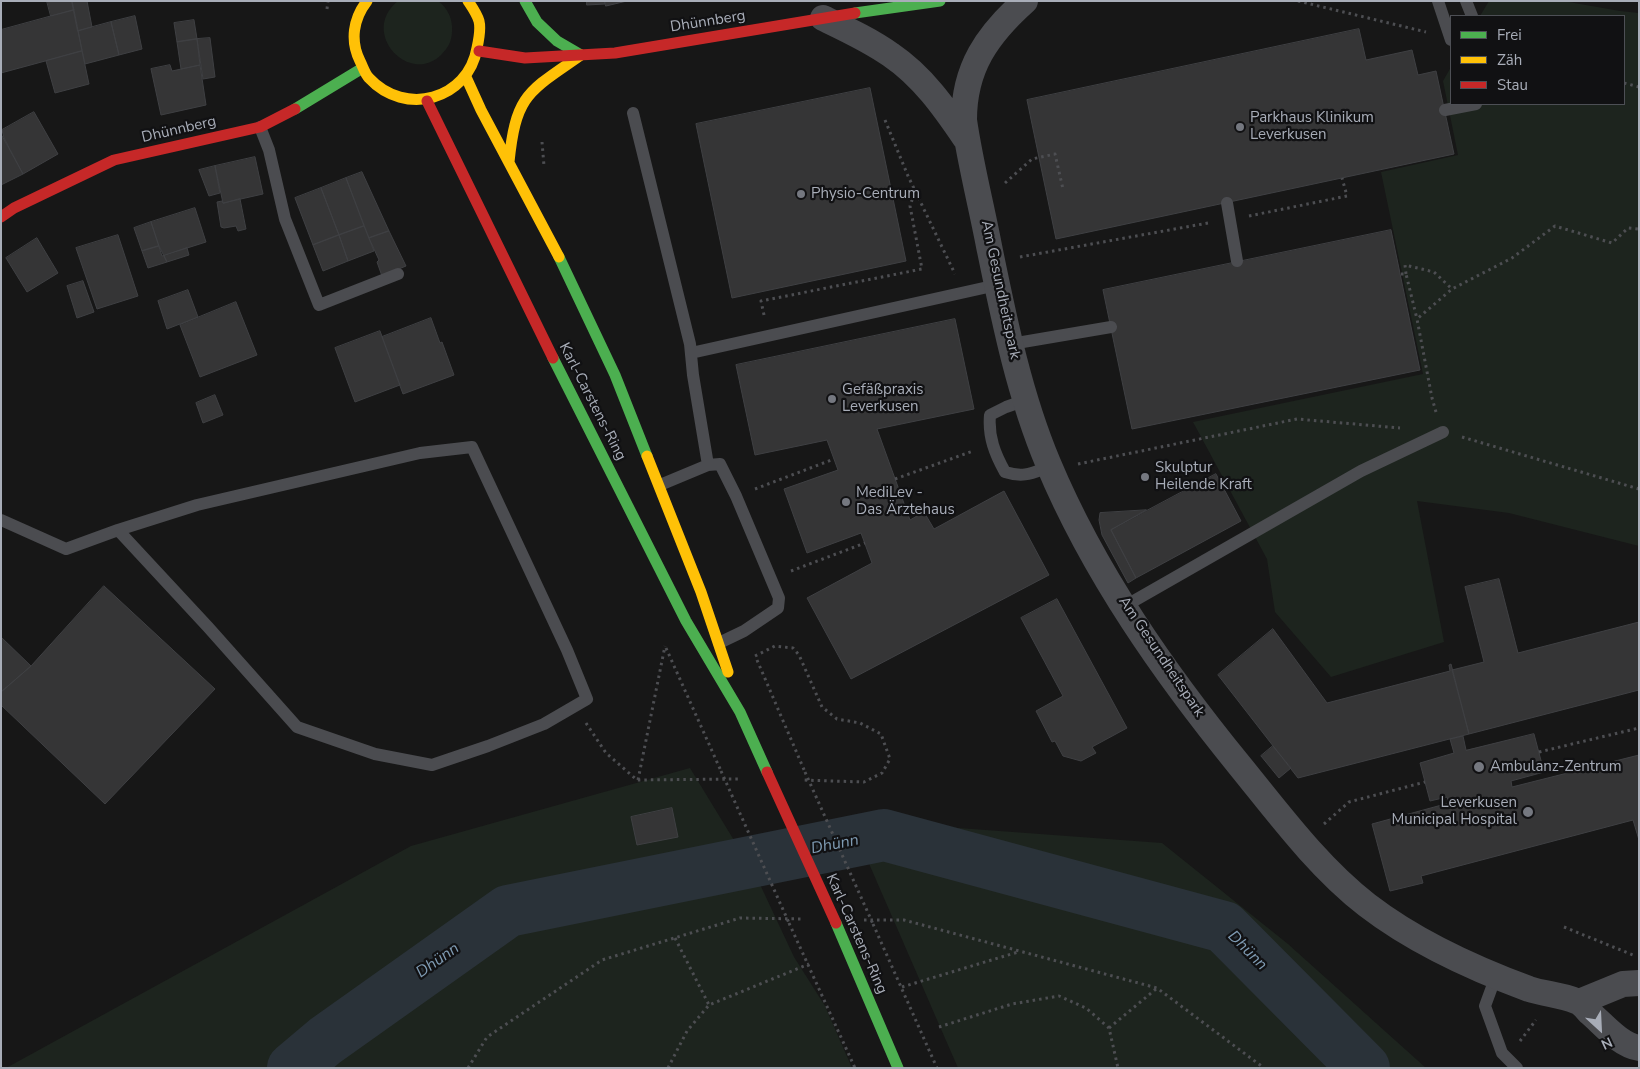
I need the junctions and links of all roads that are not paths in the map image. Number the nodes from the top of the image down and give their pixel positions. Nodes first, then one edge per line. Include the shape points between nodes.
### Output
1 (366, 1) edge
2 (468, 1) edge
3 (525, 1) edge
4 (940, 1) edge
5 (1025, 1) edge
6 (1438, 1) edge
7 (1466, 1) edge
8 (1472, 15) edge
9 (823, 18) junction
10 (1450, 36) edge
11 (479, 51) junction
12 (581, 55) junction
13 (361, 69) junction
14 (466, 77) junction
15 (426, 101) junction
16 (1471, 105) edge
17 (1445, 110) dead end
18 (633, 113) dead end
19 (260, 127) junction
20 (967, 142) junction
21 (509, 162) junction
22 (1227, 203) dead end
23 (1, 217) edge
24 (1238, 261) dead end
25 (398, 274) dead end
26 (995, 274) junction
27 (1111, 327) dead end
28 (1011, 344) junction
29 (691, 353) junction
30 (1026, 400) junction
31 (1443, 432) road end
32 (708, 464) junction
33 (1050, 468) junction
34 (660, 485) junction
35 (1, 520) edge
36 (118, 530) junction
37 (1125, 606) junction
38 (719, 643) junction
39 (740, 712) junction
40 (1496, 976) junction
41 (1639, 983) edge
42 (1566, 999) junction
43 (1639, 1048) edge
44 (897, 1065) edge
45 (1517, 1068) edge

1 - 13 main road via 358,14 353,42
2 - 11 main road via 479,22
3 - 12 main road via 537,22
4 - 9 main road, Dhünnberg
5 - 20 street, Am Gesundheitspark via 990,37 974,67 964,103
6 - 10 lane
7 - 8 lane
9 - 12 main road, Dhünnberg via 625,51
9 - 20 street, Am Gesundheitspark via 877,45 905,66 946,110
11 - 12 main road, Dhünnberg via 525,58
11 - 14 main road
12 - 21 main road via 539,84 521,104 512,133
13 - 15 main road via 378,88 401,99
13 - 19 main road, Dhünnberg
14 - 15 main road via 449,92
14 - 21 main road, Karl-Carstens-Ring
15 - 39 main road, Karl-Carstens-Ring via 686,622
16 - 17 lane
18 - 29 lane
19 - 23 main road, Dhünnberg via 114,160
19 - 25 lane via 269,150 285,219 319,305
20 - 26 street, Am Gesundheitspark
21 - 34 main road, Karl-Carstens-Ring via 616,375
22 - 24 lane
26 - 28 street, Am Gesundheitspark
26 - 29 lane via 964,293
27 - 28 lane
28 - 30 street, Am Gesundheitspark
29 - 32 lane
30 - 33 street, Am Gesundheitspark
30 - 33 lane via 990,415 989,431 993,444 1005,472 1017,476
31 - 37 lane via 1360,471
32 - 34 lane
32 - 38 lane via 720,464 780,598 778,608
33 - 37 street, Am Gesundheitspark via 1084,538
34 - 38 main road, Karl-Carstens-Ring
35 - 36 lane via 66,549
36 - 36 lane via 250,492 420,453 472,447 587,699 544,724 432,764 374,754 297,727
37 - 40 street, Am Gesundheitspark via 1197,711 1332,874 1403,929
38 - 39 main road, Karl-Carstens-Ring
39 - 44 main road, Karl-Carstens-Ring, bridge
40 - 42 street, Am Gesundheitspark
40 - 45 lane via 1485,1006 1502,1053
41 - 42 street
42 - 43 street, Am Gesundheitspark via 1620,1039

